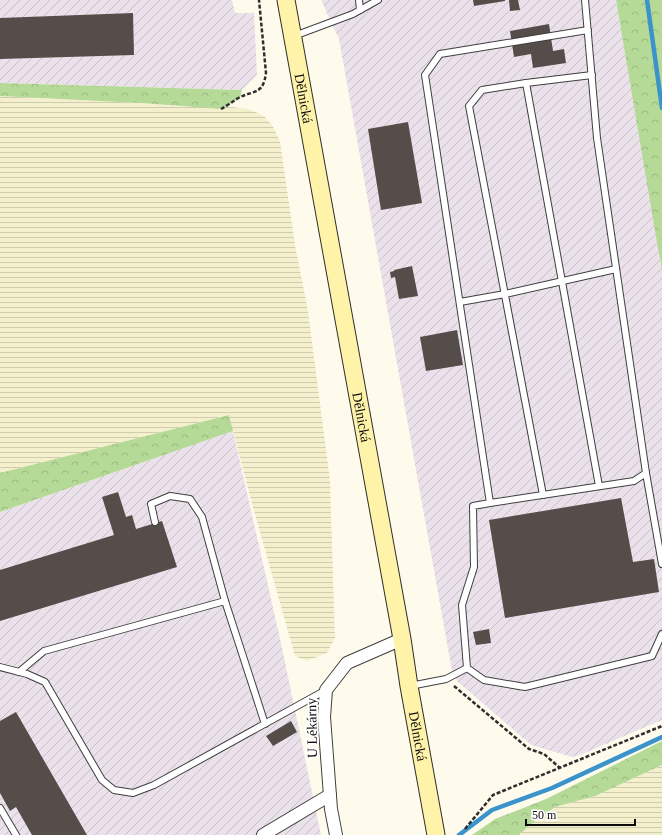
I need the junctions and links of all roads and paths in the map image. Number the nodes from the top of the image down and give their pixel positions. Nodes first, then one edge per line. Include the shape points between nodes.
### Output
1 (259, 0) edge
2 (286, 0) edge
3 (359, 0) edge
4 (378, 0) edge
5 (585, 0) edge
6 (360, 10) junction
7 (588, 30) junction
8 (293, 37) junction
9 (592, 75) junction
10 (526, 84) junction
11 (221, 109) dead end
12 (616, 269) junction
13 (562, 281) junction
14 (505, 294) junction
15 (460, 302) junction
16 (646, 473) junction
17 (599, 486) junction
18 (543, 495) junction
19 (490, 504) junction
20 (155, 522) dead end
21 (662, 564) edge
22 (225, 601) junction
23 (662, 634) edge
24 (402, 639) junction
25 (0, 667) edge
26 (467, 668) junction
27 (19, 672) junction
28 (446, 679) junction
29 (409, 686) junction
30 (326, 690) junction
31 (265, 724) junction
32 (662, 726) edge
33 (560, 768) junction
34 (330, 795) junction
35 (0, 808) edge
36 (465, 829) dead end
37 (16, 835) edge
38 (262, 835) edge
39 (336, 835) edge
40 (436, 835) edge

1 - 11 path via 265,84 256,92
2 - 8 main road, Dělnická
3 - 6 lane
4 - 6 lane
5 - 7 lane
6 - 8 lane
7 - 9 lane
7 - 15 lane via 440,54 425,75
8 - 24 main road, Dělnická
9 - 10 lane
9 - 12 lane via 597,138
10 - 13 lane
10 - 14 lane via 482,90 469,106
12 - 13 lane
12 - 16 lane
13 - 14 lane
13 - 17 lane
14 - 15 lane
14 - 18 lane
15 - 19 lane
16 - 17 lane via 634,481
16 - 21 lane
17 - 18 lane
18 - 19 lane
19 - 26 lane via 473,506 474,567 462,605
20 - 22 lane via 151,504 170,496 190,499 202,517
22 - 27 lane via 44,651
22 - 31 lane
23 - 26 lane via 652,656 525,687 484,680
24 - 29 main road, Dělnická
24 - 30 street, U Lékárny via 347,663
25 - 27 lane
26 - 28 lane
27 - 31 lane via 45,682 102,780 114,790 133,793 154,785
28 - 29 lane
28 - 33 path via 528,749 544,754
29 - 40 main road, Dělnická
30 - 31 lane
30 - 34 street, U Lékárny via 324,717
32 - 33 path
33 - 36 path via 493,795
34 - 38 street
34 - 39 street, U Lékárny
35 - 37 lane

